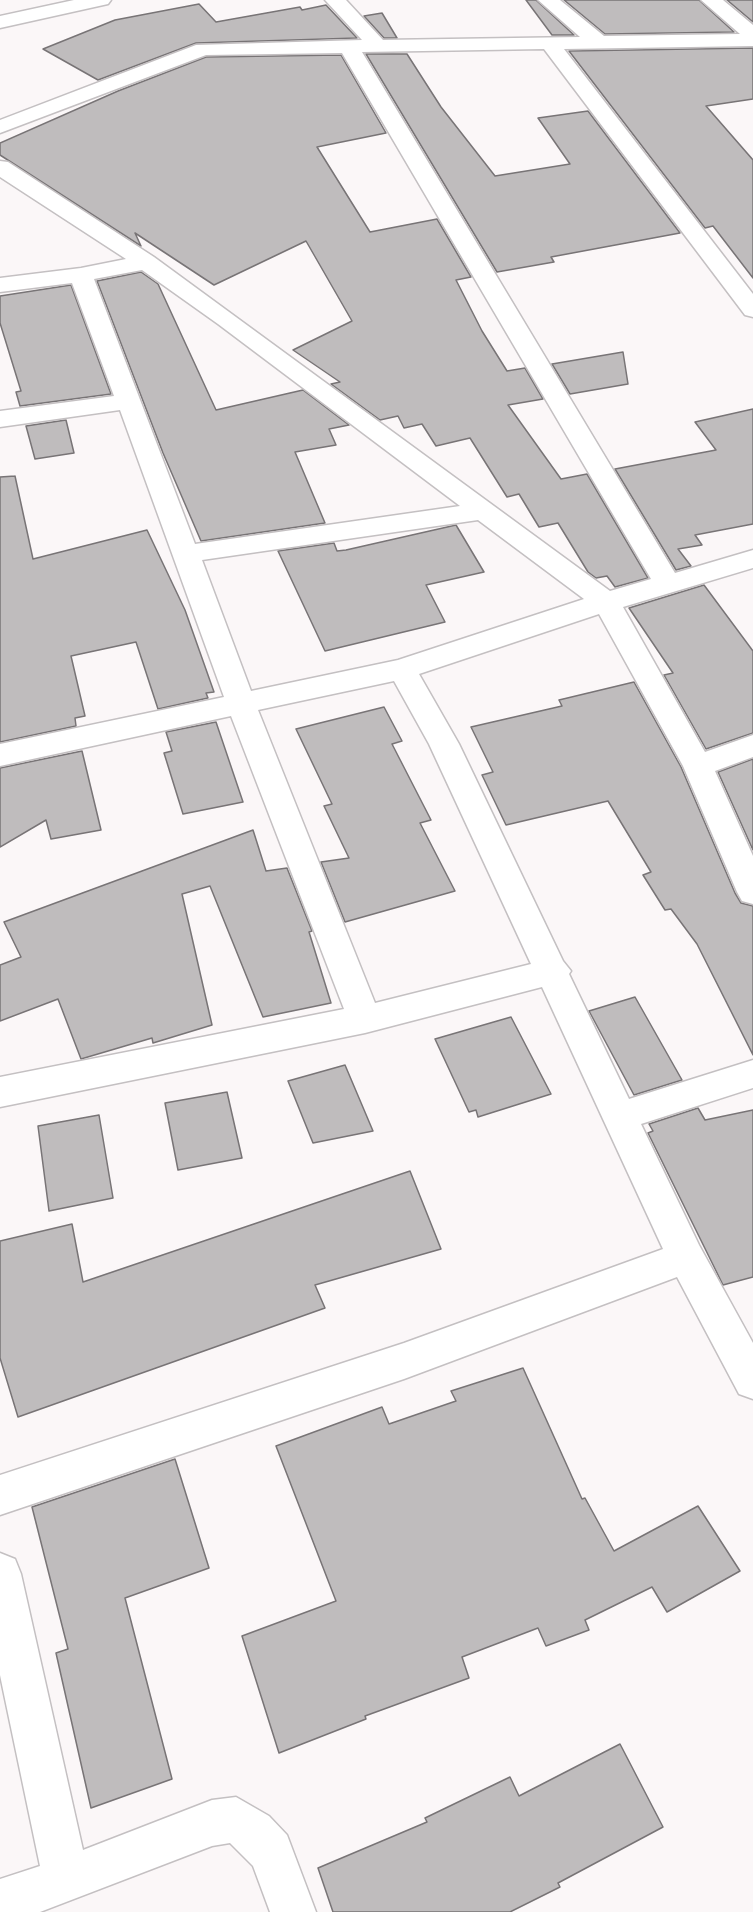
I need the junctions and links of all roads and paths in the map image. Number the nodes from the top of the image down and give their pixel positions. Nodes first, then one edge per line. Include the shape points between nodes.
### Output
1 (101, 0) edge
2 (335, 0) edge
3 (549, 0) edge
4 (711, 0) edge
5 (0, 22) edge
6 (753, 35) edge
7 (753, 40) edge
8 (601, 44) junction
9 (550, 45) junction
10 (349, 47) junction
11 (379, 47) junction
12 (0, 127) edge
13 (0, 167) edge
14 (146, 262) junction
15 (81, 274) junction
16 (0, 285) edge
17 (753, 310) edge
18 (129, 401) junction
19 (0, 419) edge
20 (483, 511) junction
21 (185, 554) junction
22 (753, 559) edge
23 (668, 584) junction
24 (606, 602) junction
25 (402, 669) junction
26 (241, 703) junction
27 (753, 746) edge
28 (0, 755) edge
29 (698, 766) junction
30 (753, 892) edge
31 (554, 971) junction
32 (365, 1019) junction
33 (753, 1074) edge
34 (0, 1092) edge
35 (621, 1116) junction
36 (686, 1257) junction
37 (753, 1381) edge
38 (0, 1495) edge
39 (0, 1574) edge
40 (66, 1880) junction
41 (0, 1902) edge
42 (293, 1912) edge

1 - 5 street
2 - 11 street
3 - 8 street
4 - 6 street
7 - 8 street
8 - 9 street
9 - 11 street
9 - 17 street
10 - 11 street
10 - 12 street via 203,49
10 - 23 street
13 - 14 street
14 - 15 street
14 - 20 street
15 - 16 street
15 - 18 street
18 - 19 street
18 - 21 street
20 - 21 street
20 - 24 street
21 - 26 street
22 - 23 street
23 - 24 street
24 - 25 street
24 - 29 street
25 - 26 street
25 - 31 street via 444,744
26 - 28 street
26 - 32 street
27 - 29 street
29 - 30 street
31 - 32 street
31 - 35 street
32 - 34 street
33 - 35 street
35 - 36 street
36 - 37 street
36 - 38 street via 404,1361
39 - 40 street
40 - 41 street
40 - 42 street via 212,1823 236,1820 271,1851

